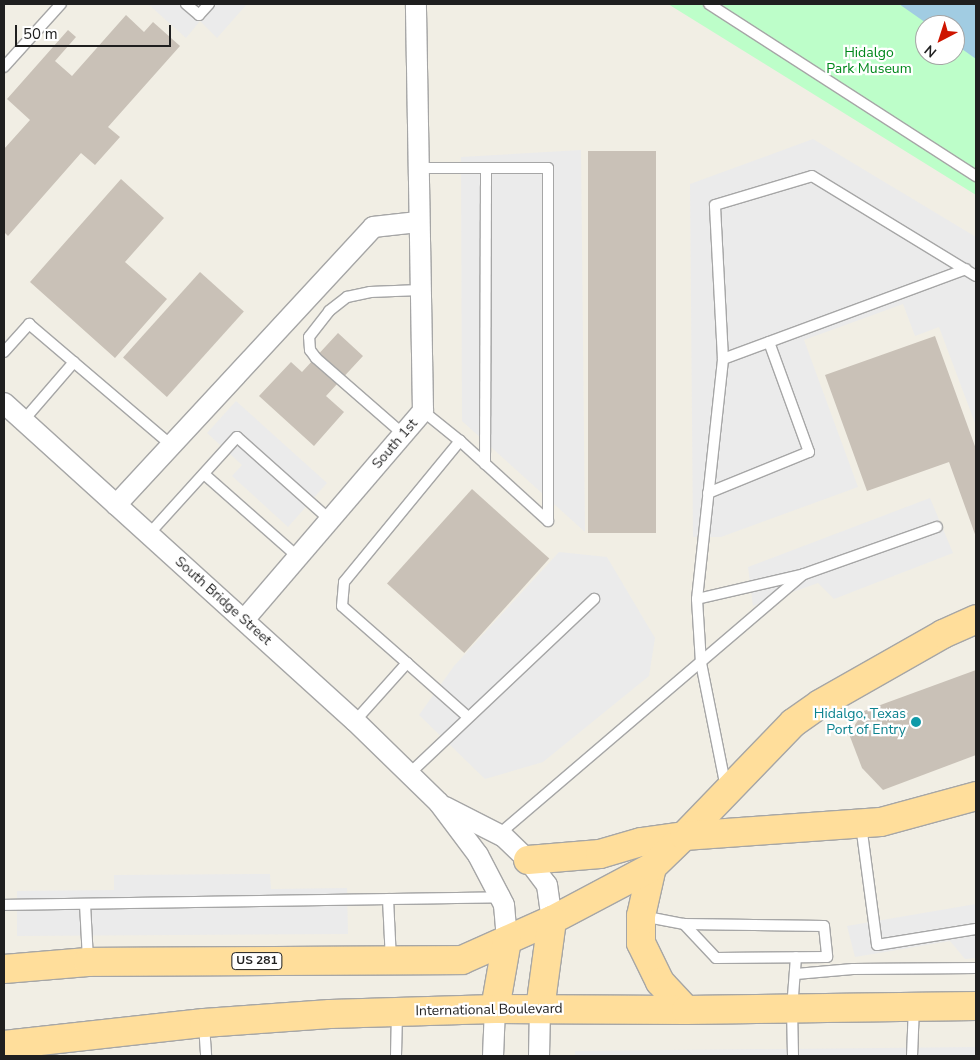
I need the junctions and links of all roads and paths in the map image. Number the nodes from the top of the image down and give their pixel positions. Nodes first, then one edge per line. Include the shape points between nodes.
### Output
1 (61, 4) edge
2 (186, 4) edge
3 (209, 4) edge
4 (416, 4) edge
5 (709, 4) edge
6 (4, 66) edge
7 (418, 168) junction
8 (486, 168) junction
9 (976, 176) edge
10 (418, 222) junction
11 (966, 269) junction
12 (976, 276) edge
13 (420, 290) junction
14 (769, 342) junction
15 (4, 352) edge
16 (723, 358) junction
17 (74, 362) junction
18 (4, 403) edge
19 (423, 411) junction
20 (23, 421) junction
21 (404, 434) junction
22 (460, 441) junction
23 (171, 445) junction
24 (485, 464) junction
25 (204, 474) junction
26 (708, 493) junction
27 (116, 505) junction
28 (330, 520) junction
29 (937, 527) dead end
30 (149, 534) junction
31 (298, 557) junction
32 (804, 574) junction
33 (594, 599) dead end
34 (697, 599) junction
35 (244, 620) junction
36 (976, 620) edge
37 (407, 663) junction
38 (700, 663) junction
39 (468, 717) junction
40 (354, 720) junction
41 (409, 774) junction
42 (727, 792) junction
43 (976, 796) edge
44 (439, 803) junction
45 (861, 823) junction
46 (498, 834) junction
47 (684, 836) junction
48 (528, 860) junction
49 (652, 867) junction
50 (500, 897) junction
51 (388, 898) junction
52 (85, 904) junction
53 (4, 905) edge
54 (641, 916) junction
55 (552, 920) junction
56 (684, 924) junction
57 (976, 929) edge
58 (507, 940) junction
59 (796, 957) junction
60 (390, 960) junction
61 (88, 962) junction
62 (976, 968) edge
63 (4, 969) edge
64 (796, 974) junction
65 (976, 1006) edge
66 (914, 1007) junction
67 (494, 1009) junction
68 (792, 1009) junction
69 (540, 1010) junction
70 (686, 1010) junction
71 (397, 1012) junction
72 (204, 1023) junction
73 (4, 1045) edge
74 (206, 1056) edge
75 (396, 1056) edge
76 (493, 1056) edge
77 (539, 1056) edge
78 (793, 1056) edge
79 (912, 1056) edge

1 - 6 lane
2 - 3 lane via 199,15
4 - 7 street, South 1st
5 - 9 lane
7 - 8 lane
7 - 10 street, South 1st
8 - 24 lane
8 - 24 lane via 548,168 548,521
10 - 13 street, South 1st
10 - 23 street via 373,227
11 - 12 lane
11 - 14 lane
11 - 16 lane via 812,176 715,205
13 - 19 street, South 1st
13 - 21 lane via 370,292 347,297 329,311 309,338 310,350 316,358
14 - 16 lane
14 - 26 lane via 809,452
15 - 17 lane via 29,324
16 - 26 lane
17 - 20 lane
17 - 23 lane
18 - 20 street, South Bridge Street
19 - 21 street, South 1st
19 - 22 lane
20 - 27 street, South Bridge Street
21 - 28 street, South 1st
22 - 24 lane
22 - 37 lane via 344,582 342,606
23 - 27 street
25 - 28 lane via 237,437
25 - 30 lane
25 - 31 lane
26 - 34 lane
27 - 30 street, South Bridge Street
28 - 31 street, South 1st
29 - 32 lane
30 - 35 street, South Bridge Street
31 - 35 street, South 1st
32 - 34 lane
32 - 38 lane
33 - 39 lane
34 - 38 lane
35 - 40 street, South Bridge Street
36 - 42 main road via 943,634 820,704 793,723
37 - 39 lane
37 - 40 lane
38 - 42 lane
38 - 46 lane
39 - 41 lane
40 - 41 street, South Bridge Street
41 - 44 street, South Bridge Street
42 - 47 main road
43 - 45 main road via 881,822
44 - 46 street, South Bridge Street
44 - 50 street, South Bridge Street via 478,855
45 - 47 main road
45 - 57 lane via 876,945
46 - 48 street, South Bridge Street
47 - 48 main road via 641,842 600,854
47 - 49 main road
48 - 55 street, South Bridge Street via 547,885
49 - 54 main road
49 - 55 main road
50 - 51 lane
50 - 58 street, South Bridge Street via 504,905
51 - 52 lane
51 - 60 lane
52 - 53 lane
52 - 61 lane
54 - 56 lane
54 - 70 main road via 641,943 650,964 660,982
55 - 58 main road
55 - 69 main road
56 - 59 lane via 716,958
56 - 59 lane via 824,926 827,957
58 - 60 main road, US 281 via 462,960
58 - 67 main road
59 - 64 lane
60 - 61 main road, US 281
61 - 63 main road, US 281
62 - 64 lane
64 - 68 lane
65 - 66 main road, International Boulevard
66 - 68 main road, International Boulevard
66 - 79 lane
67 - 69 main road, International Boulevard
67 - 71 main road, International Boulevard
67 - 76 street
68 - 70 main road, International Boulevard
68 - 78 lane
69 - 70 main road, International Boulevard
69 - 77 street
71 - 72 main road, International Boulevard
71 - 75 lane
72 - 73 main road, International Boulevard
72 - 74 lane

